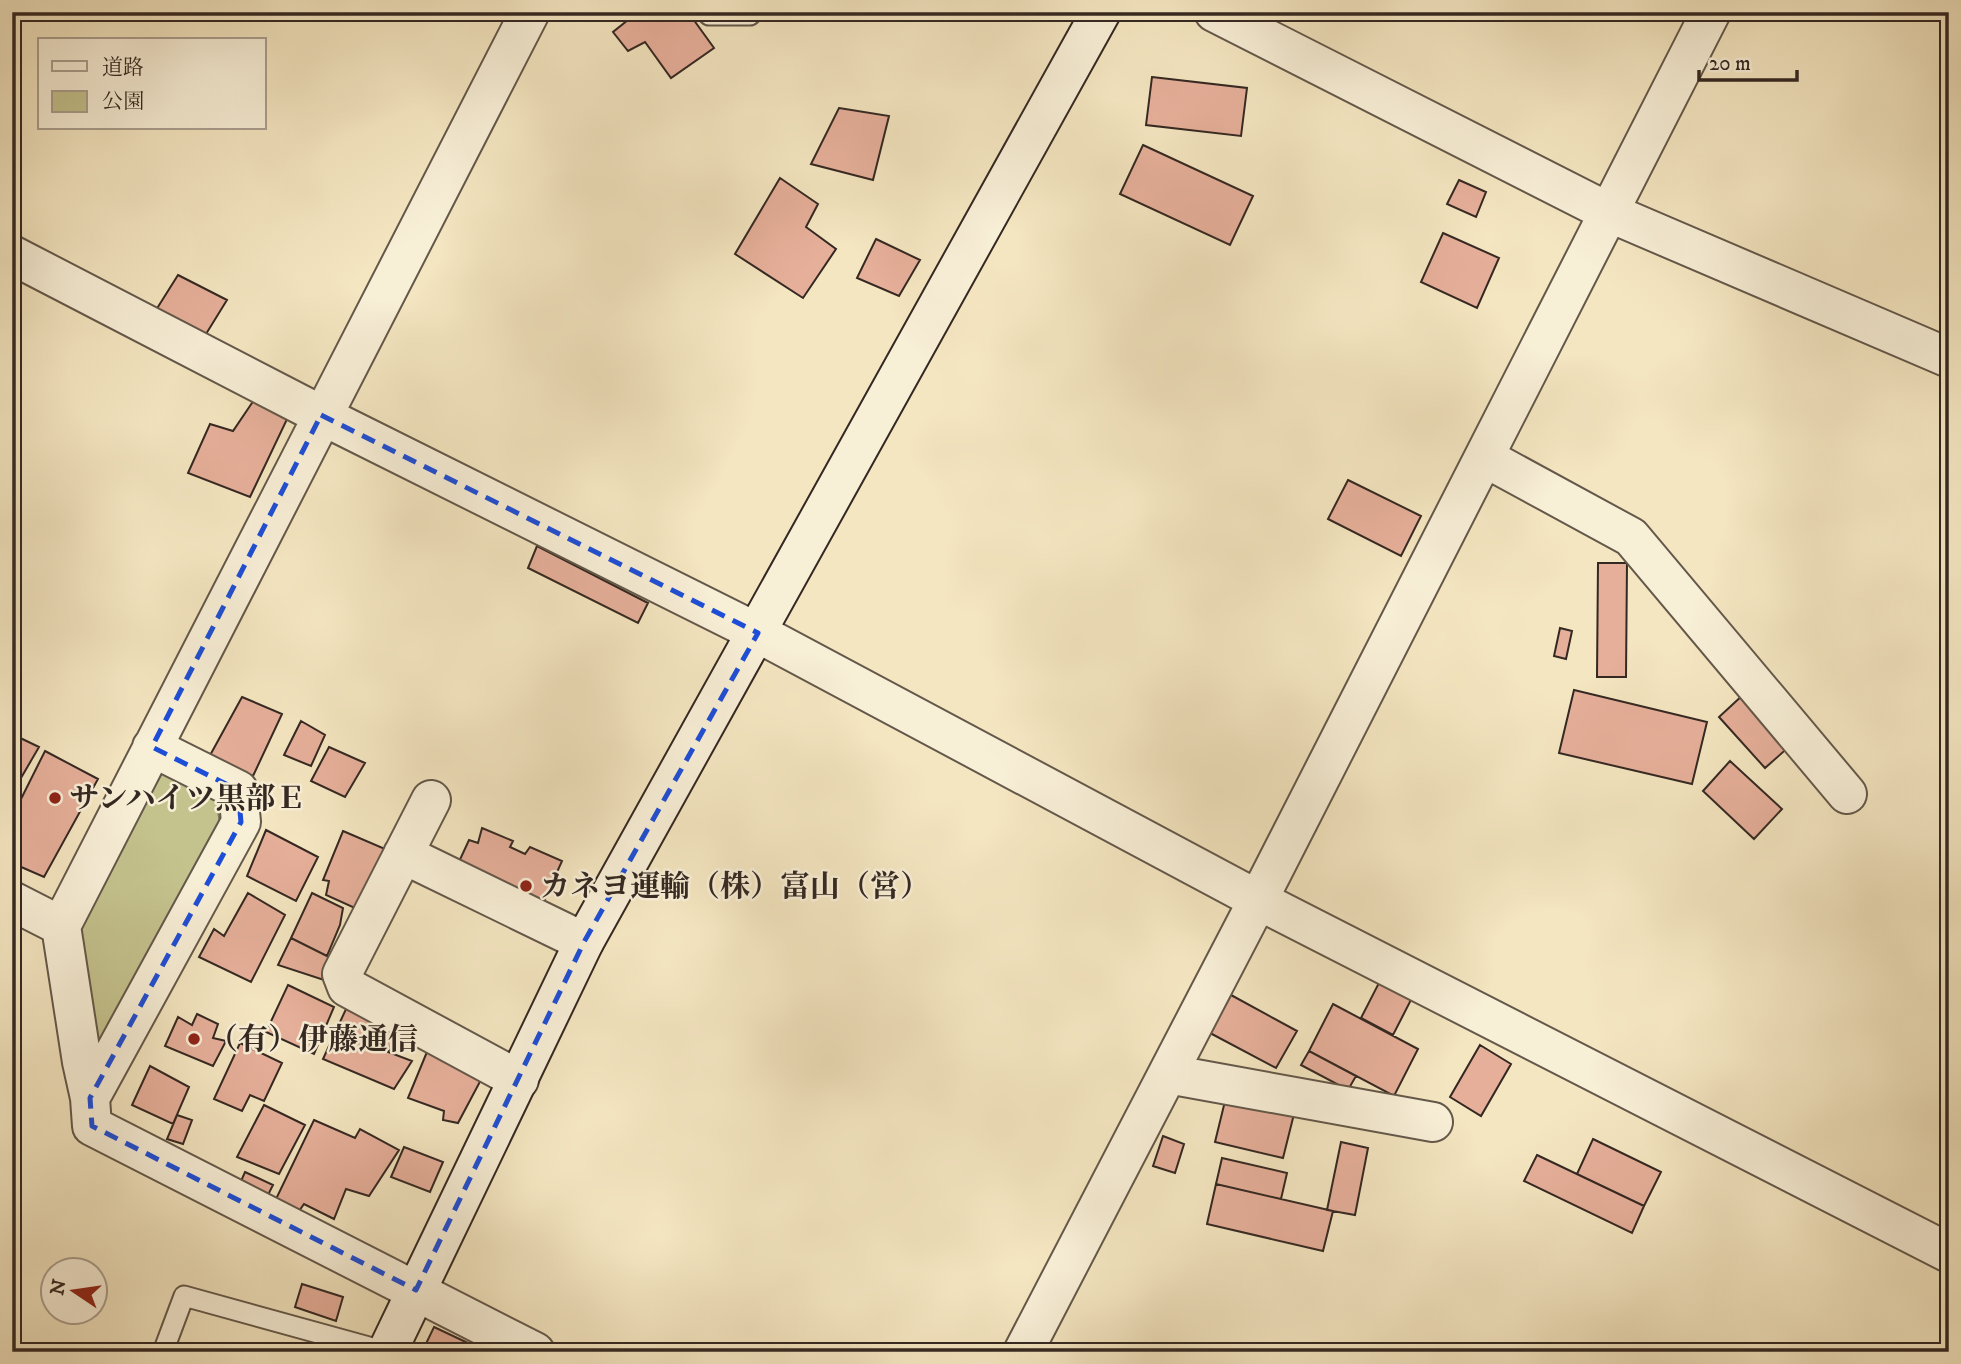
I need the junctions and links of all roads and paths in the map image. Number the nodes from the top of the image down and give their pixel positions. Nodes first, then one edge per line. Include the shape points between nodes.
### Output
1 (530, 12) edge
2 (706, 12) edge
3 (753, 12) edge
4 (1101, 12) edge
5 (1213, 12) edge
6 (1711, 12) edge
7 (1608, 212) junction
8 (12, 255) edge
9 (1949, 358) edge
10 (321, 415) junction
11 (1484, 457) junction
12 (758, 633) junction
13 (152, 747) junction
14 (1847, 794) dead end
15 (432, 800) dead end
16 (403, 854) junction
17 (1258, 900) junction
18 (12, 901) edge
19 (61, 926) junction
20 (584, 942) junction
21 (1168, 1074) junction
22 (519, 1080) junction
23 (90, 1098) junction
24 (1433, 1122) dead end
25 (1949, 1253) edge
26 (416, 1290) junction
27 (163, 1352) edge
28 (387, 1352) edge
29 (535, 1352) edge
30 (1023, 1352) edge

1 - 10 street
2 - 3 lane
4 - 12 street
5 - 7 street
6 - 7 street
7 - 9 street
7 - 11 street
8 - 10 street
10 - 12 street
10 - 13 street
11 - 14 street via 1631,537
11 - 17 street
12 - 17 street
12 - 20 street
13 - 19 street
13 - 23 street via 238,790 242,822
15 - 16 street
16 - 20 street
16 - 22 street via 342,974 347,987
17 - 21 street
17 - 25 street
18 - 19 street
19 - 23 street
20 - 22 street
21 - 24 street
21 - 30 street
22 - 26 street
23 - 26 street via 92,1126
26 - 28 street
26 - 29 street
27 - 28 lane via 184,1296

